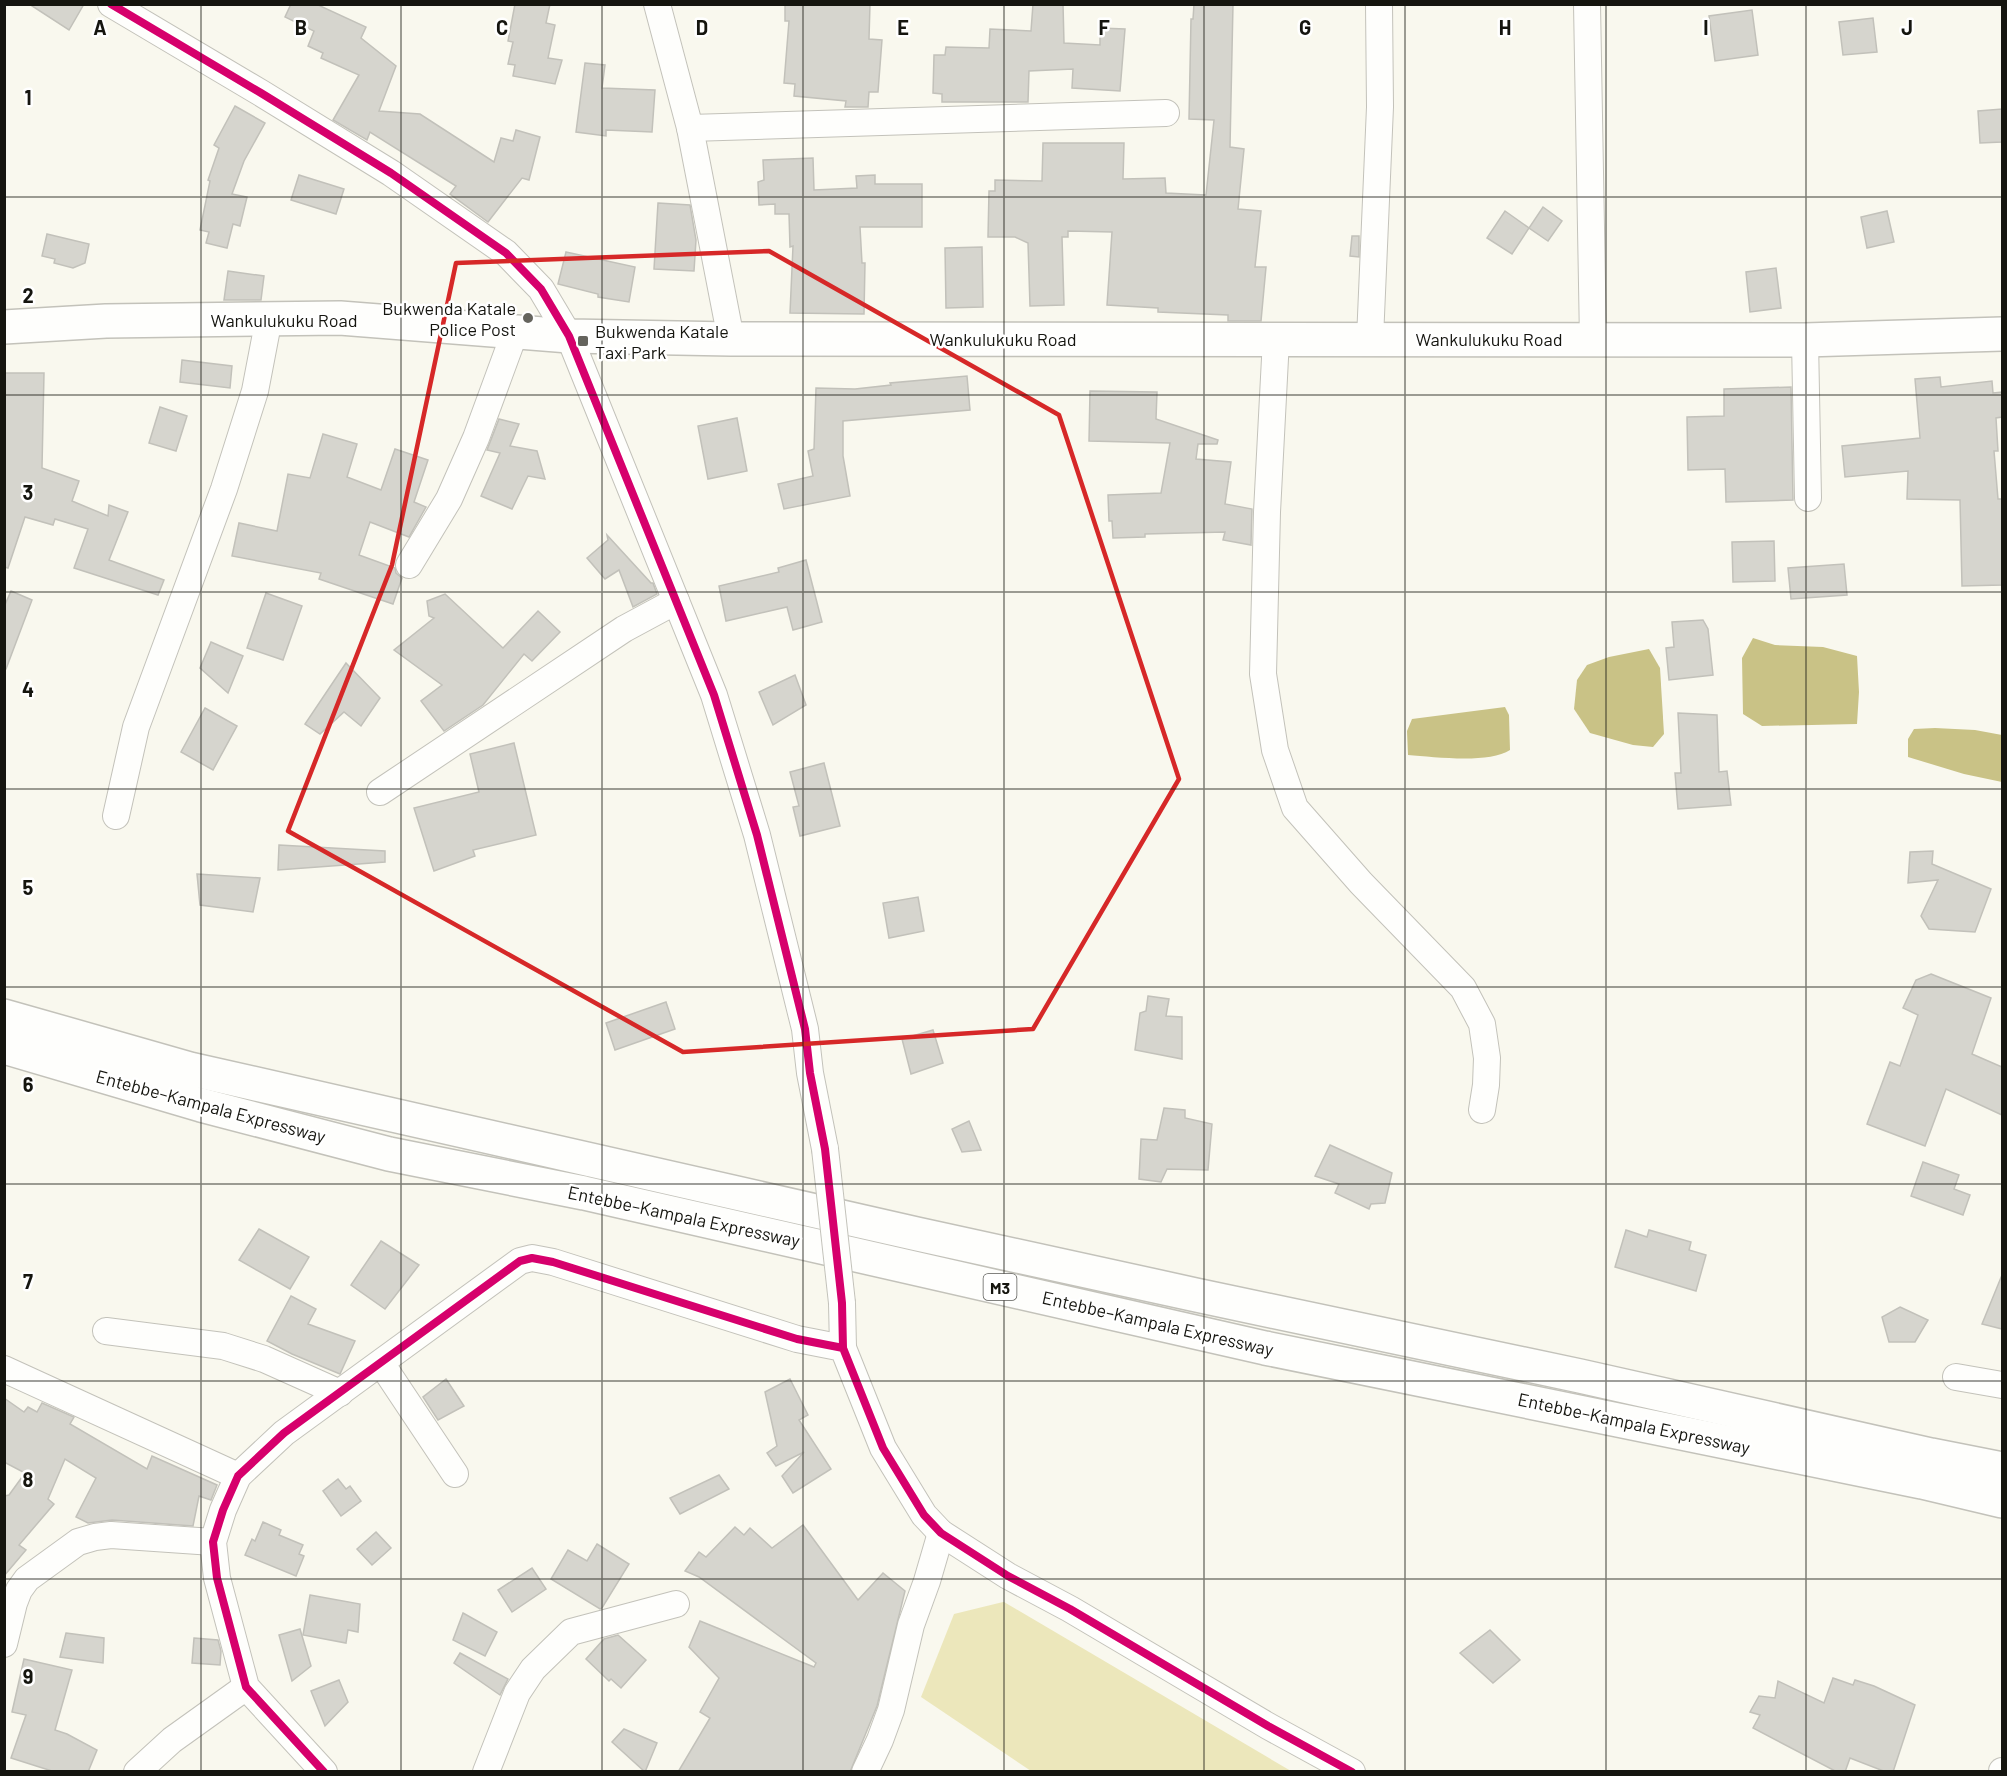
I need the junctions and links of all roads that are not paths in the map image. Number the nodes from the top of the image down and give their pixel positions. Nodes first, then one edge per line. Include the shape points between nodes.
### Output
1 (111, 4) edge
2 (657, 4) edge
3 (1379, 4) edge
4 (1587, 4) edge
5 (1166, 113) dead end
6 (690, 128) junction
7 (269, 318) junction
8 (4, 327) edge
9 (515, 332) junction
10 (2002, 334) edge
11 (569, 336) junction
12 (731, 339) junction
13 (1276, 339) junction
14 (1370, 339) junction
15 (1593, 340) junction
16 (1805, 340) junction
17 (1808, 498) dead end
18 (409, 565) dead end
19 (676, 600) junction
20 (380, 792) dead end
21 (116, 816) dead end
22 (4, 1016) edge
23 (4, 1047) edge
24 (1482, 1110) dead end
25 (106, 1331) dead end
26 (843, 1348) junction
27 (381, 1363) junction
28 (4, 1369) edge
29 (1956, 1377) dead end
30 (2002, 1385) edge
31 (340, 1393) junction
32 (2002, 1469) edge
33 (455, 1474) dead end
34 (238, 1476) junction
35 (2002, 1501) edge
36 (941, 1533) junction
37 (213, 1542) junction
38 (676, 1604) dead end
39 (4, 1644) edge
40 (246, 1687) junction
41 (137, 1772) edge
42 (324, 1772) edge
43 (486, 1772) edge
44 (865, 1772) edge
45 (1352, 1772) edge

1 - 11 street via 391,173 506,253 541,289
2 - 6 street
3 - 14 street via 1380,107
4 - 15 street
5 - 6 street
6 - 12 street
7 - 8 main road, Wankulukuku Road
7 - 9 main road, Wankulukuku Road via 340,318
7 - 21 street via 251,402 224,489 136,727
9 - 11 main road, Wankulukuku Road
9 - 18 street via 449,499
10 - 16 main road, Wankulukuku Road
11 - 12 main road, Wankulukuku Road
11 - 19 street
12 - 13 main road, Wankulukuku Road
13 - 14 main road, Wankulukuku Road
13 - 24 street via 1263,674 1275,750 1295,808 1463,988 1482,1024 1487,1058
14 - 15 main road, Wankulukuku Road
15 - 16 main road, Wankulukuku Road
16 - 17 street
19 - 20 street via 624,629
19 - 26 street, bridge via 714,695 757,835 805,1029 825,1149
22 - 32 main road, Entebbe–Kampala Expressway / M3 via 190,1069 893,1229
23 - 35 main road, Entebbe–Kampala Expressway / M3 via 201,1105 389,1154 595,1196 1265,1347
25 - 31 street via 223,1347 264,1359
26 - 27 street via 797,1339 532,1258 520,1261
26 - 36 street via 883,1448 924,1515
27 - 31 street
27 - 33 street
28 - 34 street
29 - 30 street
31 - 34 street via 284,1433
34 - 37 street
36 - 44 street via 911,1625 891,1710
36 - 45 street via 1008,1576
37 - 39 street via 111,1535 78,1542 27,1579 19,1590
37 - 40 street via 217,1578
38 - 43 street via 571,1632 533,1669 517,1693
40 - 41 street via 172,1740
40 - 42 street

